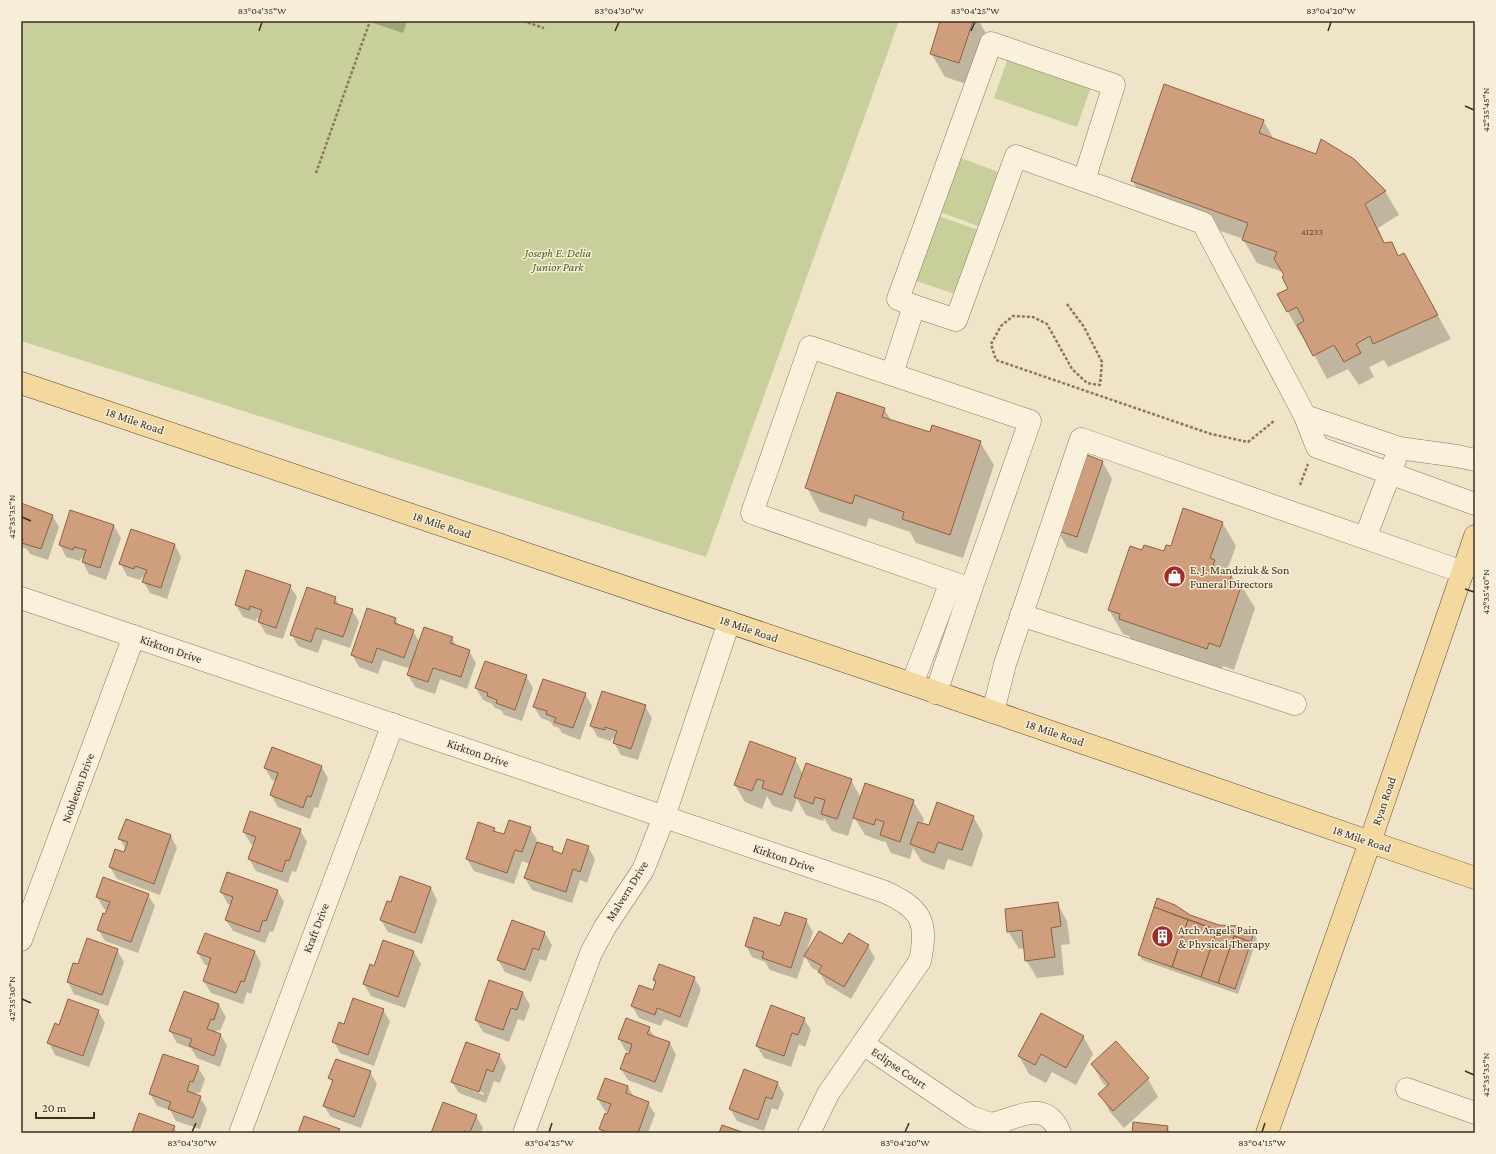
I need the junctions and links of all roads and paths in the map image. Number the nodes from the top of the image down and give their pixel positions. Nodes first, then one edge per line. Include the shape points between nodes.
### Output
1 (370, 21) edge
2 (523, 21) edge
3 (544, 28) dead end
4 (316, 173) dead end
5 (1084, 180) junction
6 (1067, 304) dead end
7 (914, 306) junction
8 (892, 374) junction
9 (21, 383) edge
10 (1305, 416) junction
11 (1274, 421) dead end
12 (1399, 448) junction
13 (1475, 460) edge
14 (1309, 461) dead end
15 (1390, 474) junction
16 (1300, 485) dead end
17 (1475, 504) edge
18 (1475, 536) edge
19 (1365, 538) junction
20 (1463, 572) junction
21 (951, 582) junction
22 (971, 589) junction
23 (21, 598) edge
24 (1021, 615) junction
25 (729, 622) junction
26 (134, 636) junction
27 (912, 684) junction
28 (936, 692) junction
29 (1295, 704) dead end
30 (993, 712) junction
31 (393, 724) junction
32 (664, 817) junction
33 (1370, 842) junction
34 (1475, 878) edge
35 (923, 925) joint
36 (21, 940) edge
37 (863, 1044) junction
38 (1406, 1089) dead end
39 (1475, 1113) edge
40 (995, 1128) edge
41 (240, 1133) edge
42 (524, 1133) edge
43 (809, 1133) edge
44 (1060, 1133) edge
45 (1267, 1133) edge

1 - 4 path
2 - 3 path
5 - 7 street via 1016,156 956,320
5 - 7 street via 1114,85 991,43 898,299
5 - 10 street via 1203,223
6 - 11 path via 1084,327 1102,362 1100,385 1087,383 1072,369 1047,324 1033,317 1013,316 1000,326 991,344 996,360 1211,434 1248,442
7 - 8 street
8 - 21 street via 810,347 752,513
8 - 22 street via 1030,421
9 - 25 main road, 18 Mile Road
10 - 12 street
10 - 15 street via 1317,448
12 - 13 street
12 - 15 street
14 - 16 path
15 - 17 street
15 - 19 street
18 - 20 main road, Ryan Road
19 - 20 street
19 - 24 street via 1081,439
20 - 33 main road, Ryan Road
21 - 22 street
21 - 27 street
22 - 28 street
23 - 26 street, Kirkton Drive
24 - 29 street
24 - 30 street
25 - 27 main road, 18 Mile Road
25 - 32 street, Malvern Drive
26 - 31 street, Kirkton Drive
26 - 36 street, Nobleton Drive
27 - 28 main road, 18 Mile Road
28 - 30 main road, 18 Mile Road
30 - 33 main road, 18 Mile Road
31 - 32 street, Kirkton Drive
31 - 41 street, Kraft Drive
32 - 35 street, Kirkton Drive via 885,892 901,899 914,909
32 - 42 street, Malvern Drive via 642,870 591,953
33 - 34 main road, 18 Mile Road
33 - 45 main road, Ryan Road
35 - 37 street, Eclipse Court via 924,945 920,961
37 - 40 street, Eclipse Court via 971,1117
37 - 43 street via 828,1094
38 - 39 street
40 - 44 street, Eclipse Court via 1026,1112 1035,1112 1051,1118

